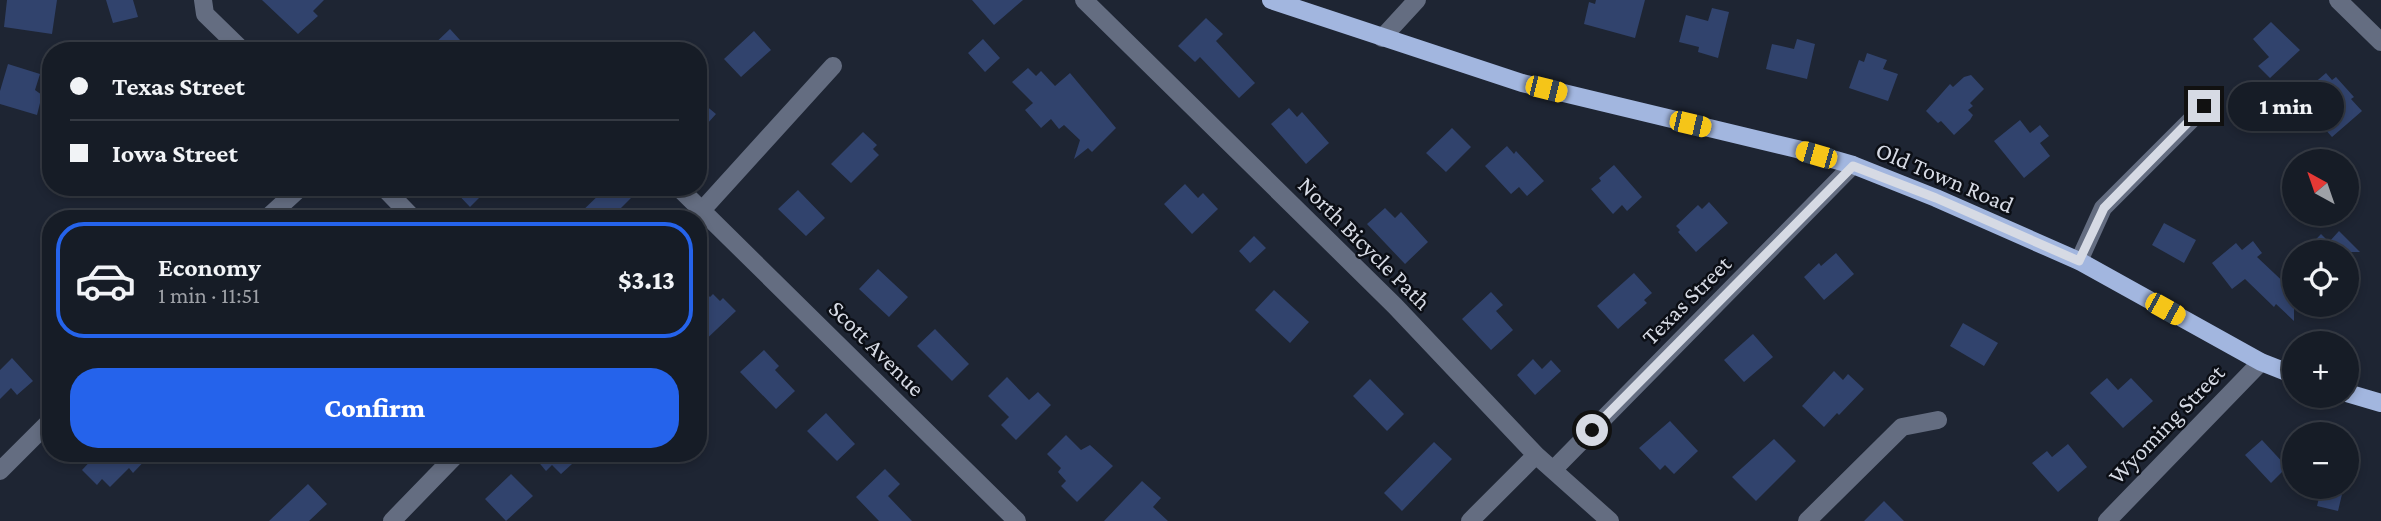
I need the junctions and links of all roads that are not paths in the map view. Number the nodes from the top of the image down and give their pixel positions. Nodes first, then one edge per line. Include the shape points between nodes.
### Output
1 (203, 0) edge
2 (1084, 0) edge
3 (1272, 0) edge
4 (1417, 0) edge
5 (2338, 0) edge
6 (1382, 37) junction
7 (234, 42) edge
8 (2381, 42) edge
9 (833, 66) dead end
10 (2204, 106) dead end
11 (1853, 166) junction
12 (291, 196) edge
13 (392, 196) edge
14 (276, 210) edge
15 (405, 210) edge
16 (703, 210) edge
17 (707, 224) edge
18 (2079, 261) junction
19 (2261, 362) junction
20 (2282, 370) edge
21 (2359, 396) edge
22 (2381, 402) edge
23 (1938, 420) dead end
24 (42, 429) edge
25 (1536, 455) junction
26 (449, 462) edge
27 (1553, 470) junction
28 (0, 471) edge
29 (391, 521) edge
30 (1017, 521) edge
31 (1470, 521) edge
32 (1610, 521) edge
33 (1807, 521) edge
34 (2107, 521) edge

1 - 7 street via 205,14
2 - 25 street, North Bicycle Path via 1395,306
3 - 6 main road, Old Town Road
4 - 6 street
5 - 8 street
6 - 11 main road, Old Town Road via 1522,83
9 - 16 street
10 - 18 street via 2104,208
11 - 18 main road, Old Town Road
11 - 27 street, Texas Street
12 - 14 street
13 - 15 street
17 - 30 street, Scott Avenue
18 - 19 main road, Old Town Road
19 - 20 main road, Old Town Road
19 - 34 street, Wyoming Street
21 - 22 main road
23 - 33 street via 1902,427
24 - 28 street
25 - 27 street, North Bicycle Path
25 - 31 street
26 - 29 street
27 - 32 street, North Bicycle Path

